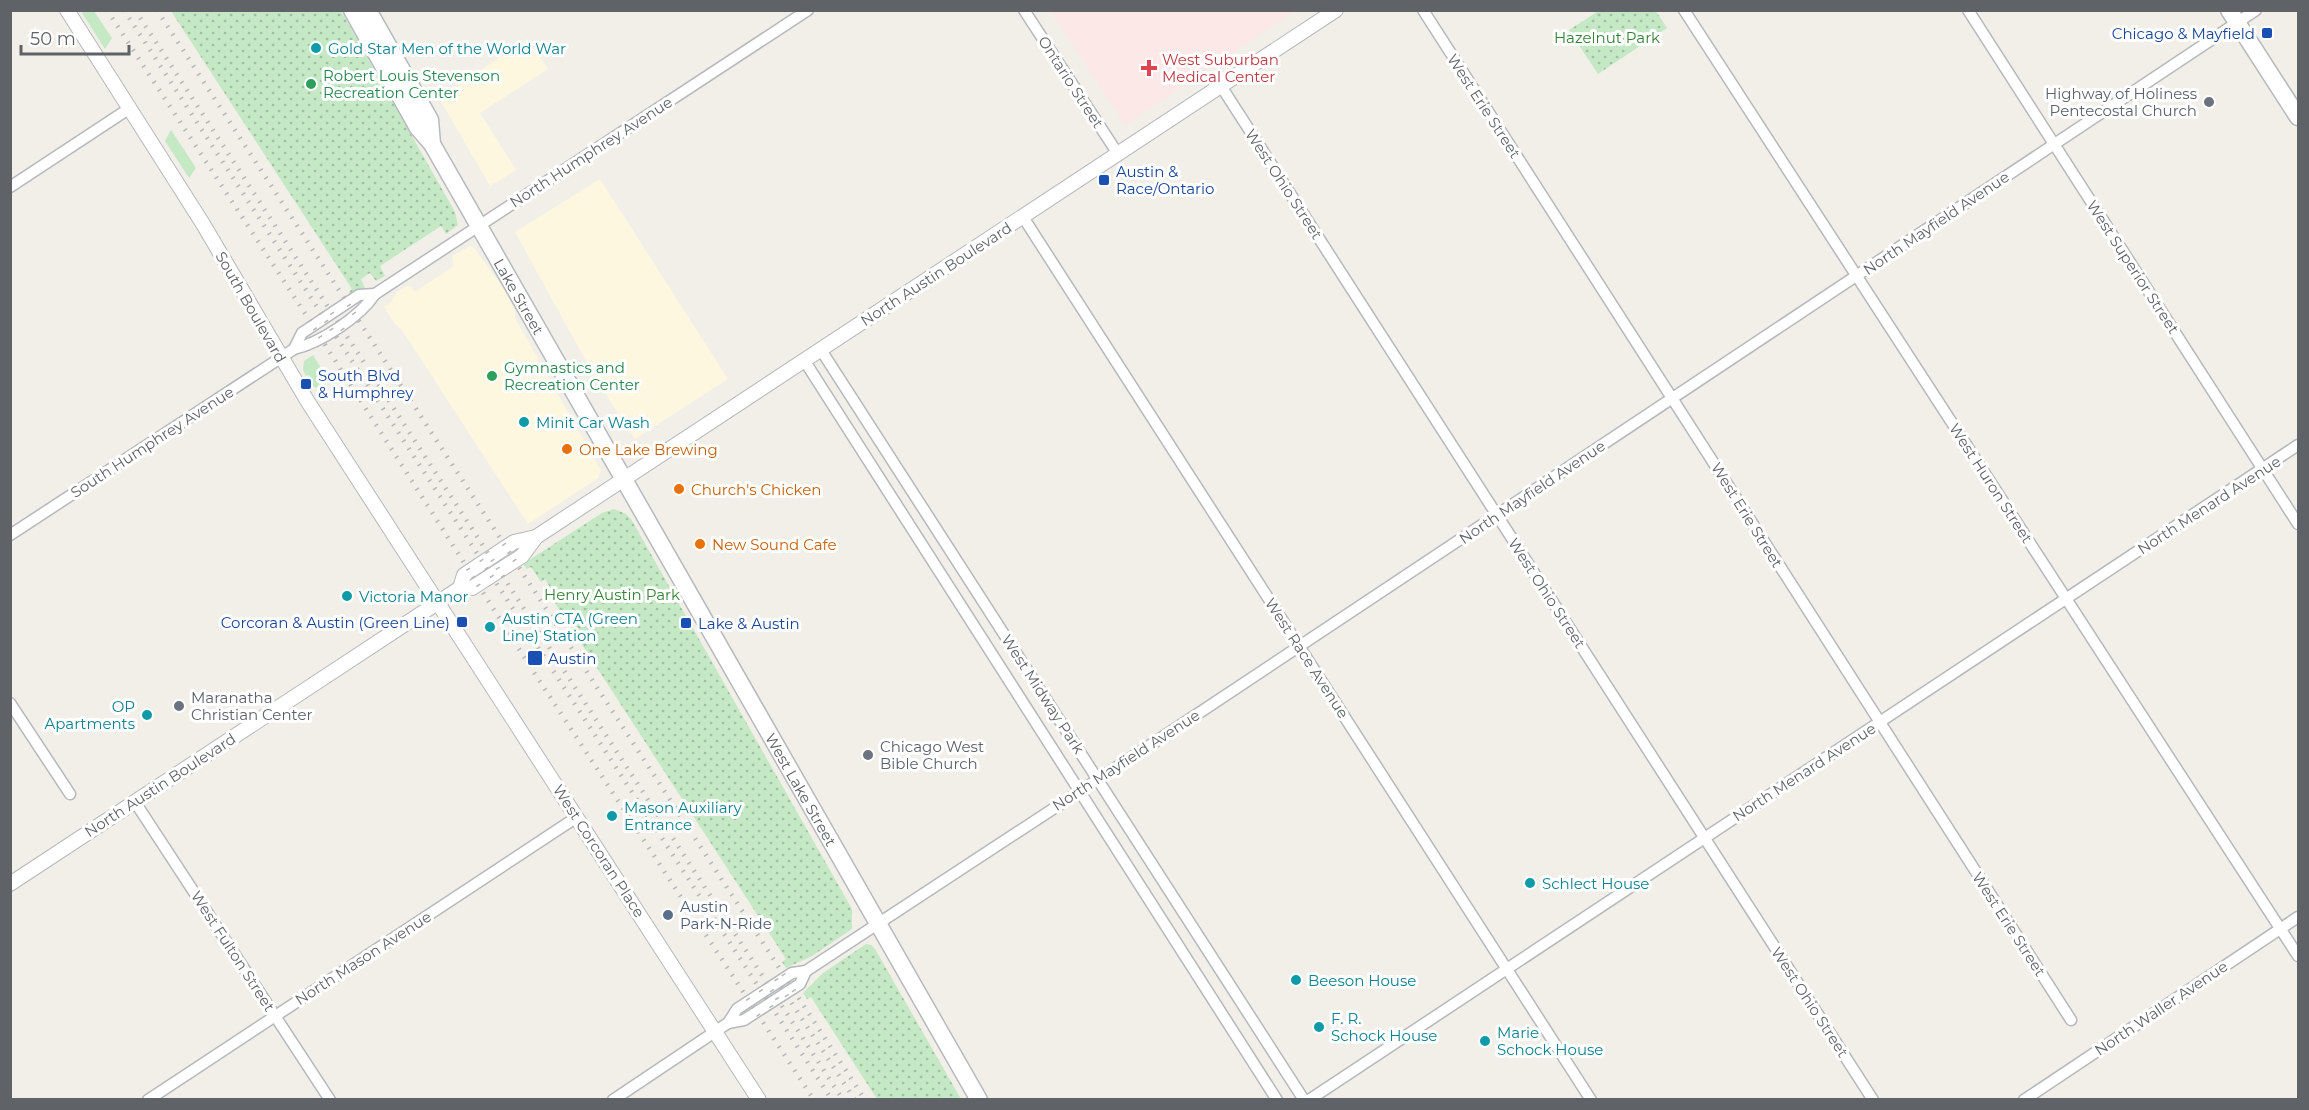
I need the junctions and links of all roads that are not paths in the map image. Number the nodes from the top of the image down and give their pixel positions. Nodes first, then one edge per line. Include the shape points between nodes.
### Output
1 (67, 10) edge
2 (352, 10) edge
3 (368, 10) edge
4 (808, 10) edge
5 (1024, 10) edge
6 (1336, 10) edge
7 (1422, 10) edge
8 (1684, 10) edge
9 (1968, 10) edge
10 (2256, 10) edge
11 (2233, 17) edge
12 (1221, 86) junction
13 (130, 108) junction
14 (2298, 117) edge
15 (432, 144) junction
16 (2054, 144) junction
17 (1118, 154) junction
18 (10, 187) edge
19 (1023, 217) junction
20 (479, 226) junction
21 (1857, 276) junction
22 (294, 349) joint
23 (821, 350) junction
24 (281, 358) junction
25 (804, 360) junction
26 (1673, 398) junction
27 (2298, 445) edge
28 (2263, 469) junction
29 (625, 479) junction
30 (1497, 515) junction
31 (2298, 524) edge
32 (10, 535) edge
33 (2067, 599) junction
34 (437, 603) junction
35 (1300, 646) junction
36 (10, 703) edge
37 (1879, 723) junction
38 (1098, 780) junction
39 (1080, 791) junction
40 (70, 794) dead end
41 (135, 802) junction
42 (577, 817) junction
43 (1705, 838) junction
44 (10, 884) edge
45 (2298, 917) edge
46 (879, 923) junction
47 (2281, 929) junction
48 (2298, 956) edge
49 (1507, 968) junction
50 (275, 1016) junction
51 (2071, 1020) dead end
52 (715, 1032) junction
53 (148, 1100) edge
54 (330, 1100) edge
55 (613, 1100) edge
56 (759, 1100) edge
57 (979, 1100) edge
58 (1277, 1100) edge
59 (1304, 1100) edge
60 (1309, 1100) edge
61 (1591, 1100) edge
62 (1873, 1100) edge
63 (2024, 1100) edge

1 - 13 street, South Boulevard
2 - 15 main road, Lake Street via 418,128
3 - 15 main road, Lake Street via 430,120
4 - 20 street, North Humphrey Avenue
5 - 17 street, Ontario Street
6 - 12 street, North Austin Boulevard
7 - 26 street, West Erie Street
8 - 21 street, West Huron Street
9 - 16 street, West Superior Street
10 - 11 street, North Mayfield Avenue
11 - 14 main road
11 - 16 street, North Mayfield Avenue
12 - 17 street, North Austin Boulevard
12 - 30 street, West Ohio Street
13 - 18 street
13 - 24 street, South Boulevard
15 - 20 main road, Lake Street
16 - 21 street, North Mayfield Avenue
16 - 28 street, West Superior Street
17 - 19 street, North Austin Boulevard
19 - 23 street, North Austin Boulevard
19 - 35 street, West Race Avenue
20 - 22 street, North Humphrey Avenue via 375,294 367,307 310,345
20 - 29 main road, Lake Street
21 - 26 street, North Mayfield Avenue
21 - 33 street, West Huron Street
22 - 24 street, South Humphrey Avenue
23 - 25 street, North Austin Boulevard
23 - 38 street, West Midway Park
24 - 32 street, South Humphrey Avenue
24 - 34 street, South Boulevard
25 - 29 street, North Austin Boulevard
25 - 39 street, West Midway Park
26 - 30 street, North Mayfield Avenue
26 - 37 street, West Erie Street
27 - 28 street, North Menard Avenue
28 - 31 street, West Superior Street
28 - 33 street, North Menard Avenue
29 - 34 street, North Austin Boulevard via 536,537 514,542 464,575 460,588
29 - 46 main road, West Lake Street
30 - 35 street, North Mayfield Avenue
30 - 43 street, West Ohio Street
33 - 37 street, North Menard Avenue
33 - 47 street, West Huron Street
34 - 41 street, North Austin Boulevard
34 - 42 street, West Corcoran Place
35 - 38 street, North Mayfield Avenue
35 - 49 street, West Race Avenue
36 - 40 street
37 - 43 street, North Menard Avenue
37 - 51 street, West Erie Street
38 - 39 street, North Mayfield Avenue
38 - 59 street, West Midway Park
39 - 46 street, North Mayfield Avenue
39 - 58 street, West Midway Park
41 - 44 street, North Austin Boulevard
41 - 50 street, West Fulton Street
42 - 50 street, North Mason Avenue
42 - 52 street, West Corcoran Place
43 - 49 street, North Menard Avenue
43 - 62 street, West Ohio Street
45 - 47 street, North Waller Avenue
46 - 52 street, North Mayfield Avenue via 806,971 800,984 744,1020 728,1023
46 - 57 main road, West Lake Street
47 - 48 street, West Huron Street
47 - 63 street, North Waller Avenue
49 - 60 street, North Menard Avenue
49 - 61 street, West Race Avenue
50 - 53 street, North Mason Avenue
50 - 54 street, West Fulton Street
52 - 55 street, North Mayfield Avenue
52 - 56 street, West Corcoran Place

